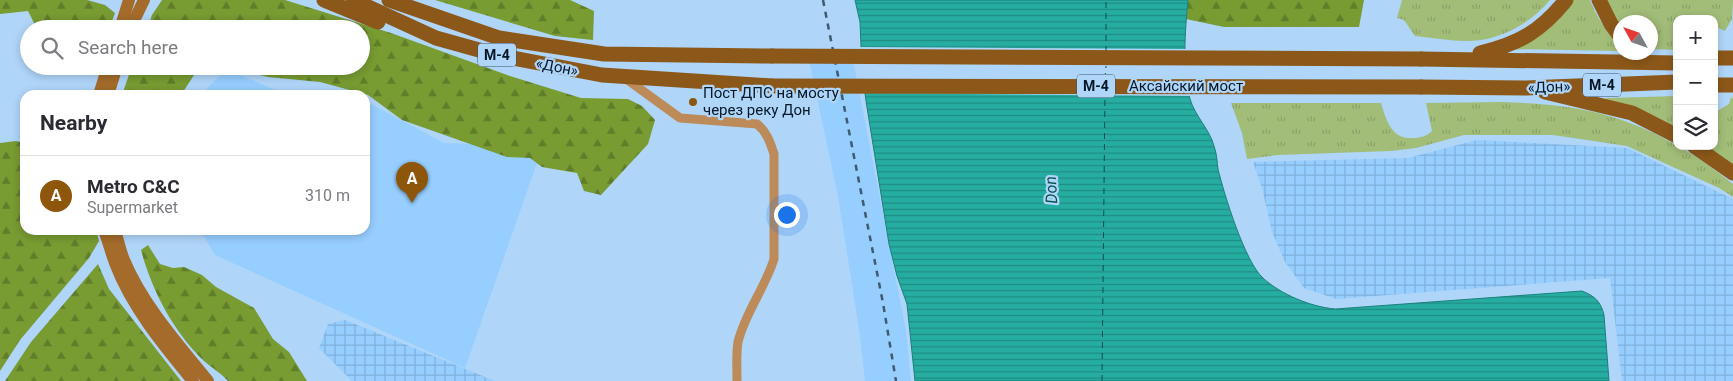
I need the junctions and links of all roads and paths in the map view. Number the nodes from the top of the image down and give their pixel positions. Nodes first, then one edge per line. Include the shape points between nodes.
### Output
1 (129, 0) edge
2 (144, 0) edge
3 (324, 0) edge
4 (353, 0) edge
5 (390, 0) edge
6 (407, 0) edge
7 (1566, 0) edge
8 (1599, 0) edge
9 (123, 20) edge
10 (134, 20) edge
11 (461, 24) junction
12 (1613, 27) edge
13 (436, 38) junction
14 (1658, 55) edge
15 (772, 56) joint
16 (1421, 58) joint
17 (1673, 58) edge
18 (1718, 58) edge
19 (1733, 58) edge
20 (1458, 59) junction
21 (1673, 63) edge
22 (1718, 63) edge
23 (1733, 63) edge
24 (105, 75) edge
25 (114, 75) edge
26 (622, 77) junction
27 (1733, 80) edge
28 (1718, 81) edge
29 (1673, 82) edge
30 (1718, 85) edge
31 (1733, 85) edge
32 (772, 86) joint
33 (1421, 87) joint
34 (1526, 88) junction
35 (101, 90) edge
36 (110, 90) edge
37 (1673, 134) edge
38 (1700, 150) edge
39 (1733, 173) edge
40 (106, 235) edge
41 (116, 235) edge
42 (193, 381) edge
43 (208, 381) edge
44 (737, 381) edge

1 - 9 main road
2 - 10 main road
3 - 13 main road via 420,38
4 - 13 main road, «Дон» / М-4
5 - 11 main road, «Дон» / М-4
6 - 11 main road
7 - 20 main road via 1542,26 1515,43
8 - 12 main road
11 - 15 main road, «Дон» / М-4 via 499,38 604,54
13 - 26 main road, «Дон» / М-4 via 497,55
14 - 17 main road
15 - 16 main road, Аксайский мост / М-4, bridge
16 - 20 main road, «Дон» / М-4
18 - 19 main road
20 - 21 main road, «Дон» / М-4
22 - 23 main road
24 - 35 main road
25 - 36 main road
26 - 32 main road, «Дон» / М-4
26 - 44 street via 680,118 757,124 769,138 774,154 774,259 738,342
27 - 28 main road
29 - 34 main road, «Дон» / М-4
30 - 31 main road
32 - 33 main road, Аксайский мост / М-4, bridge
33 - 34 main road, «Дон» / М-4
34 - 37 main road via 1632,113
38 - 39 main road
40 - 42 main road via 115,264 136,304 155,335
41 - 43 main road via 124,260 145,299

